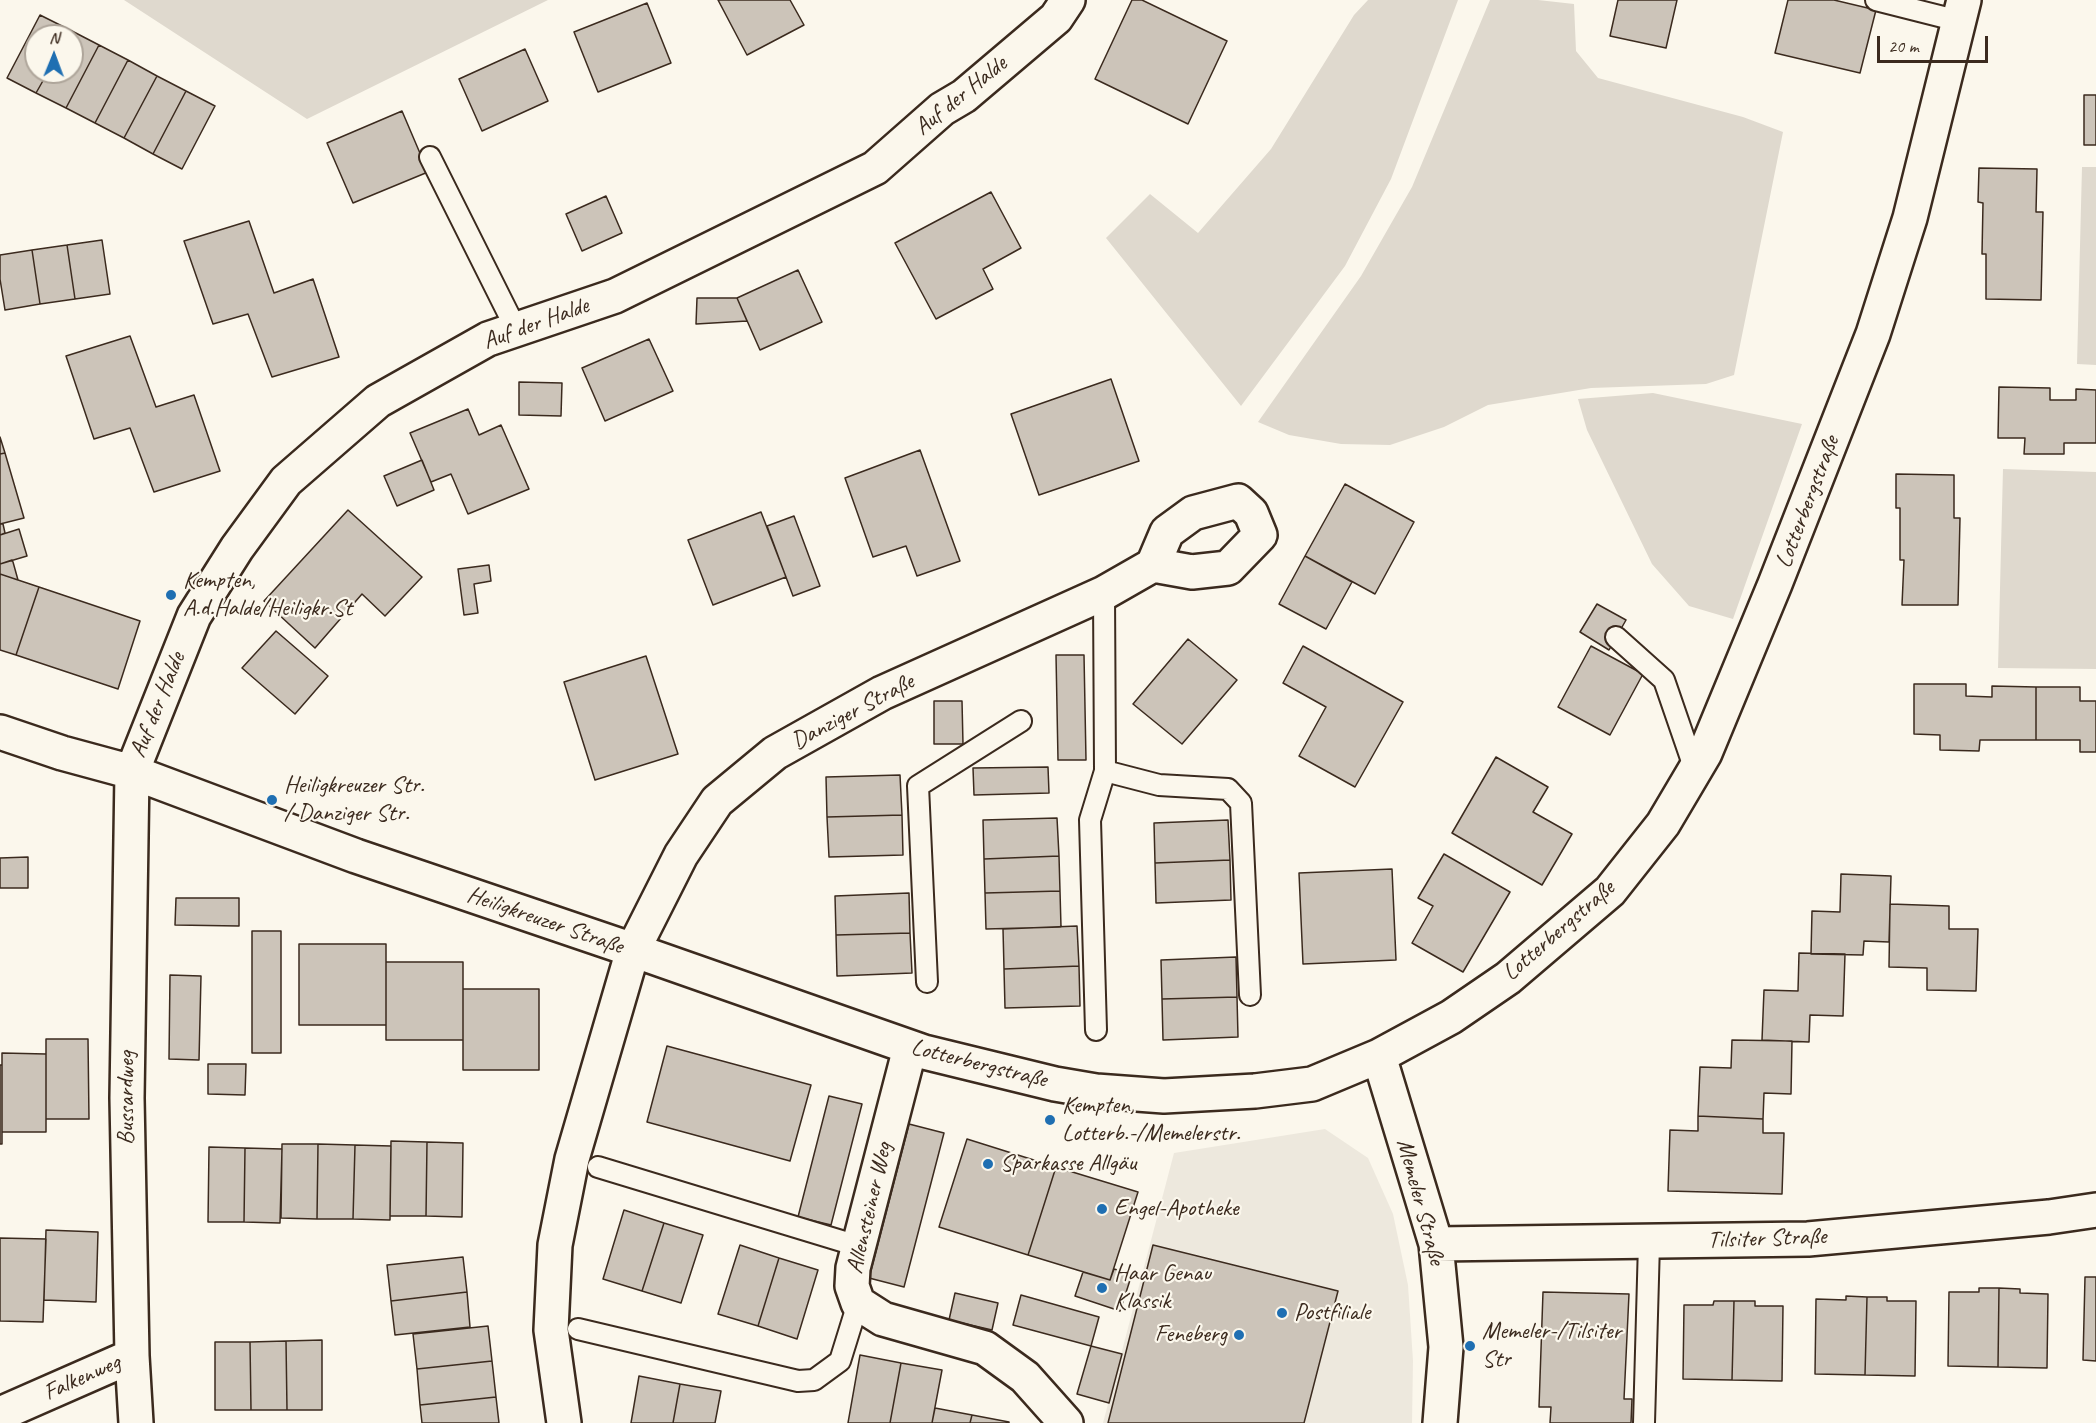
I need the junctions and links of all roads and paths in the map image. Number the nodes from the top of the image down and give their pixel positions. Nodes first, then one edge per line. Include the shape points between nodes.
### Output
1 (1068, 0) edge
2 (1876, 0) edge
3 (1961, 11) edge
4 (430, 158) dead end
5 (516, 329) junction
6 (1153, 565) dead end
7 (1104, 593) junction
8 (1616, 637) dead end
9 (1021, 721) dead end
10 (0, 732) edge
11 (1695, 770) junction
12 (1105, 771) junction
13 (132, 772) junction
14 (633, 950) junction
15 (927, 982) dead end
16 (1250, 995) dead end
17 (1096, 1030) dead end
18 (910, 1048) junction
19 (1379, 1056) junction
20 (598, 1167) dead end
21 (2096, 1210) edge
22 (1649, 1243) junction
23 (1436, 1244) junction
24 (858, 1246) junction
25 (858, 1303) junction
26 (578, 1329) dead end
27 (132, 1356) junction
28 (0, 1414) edge
29 (136, 1423) edge
30 (564, 1423) edge
31 (1066, 1423) edge
32 (1440, 1423) edge
33 (1644, 1423) edge

1 - 5 street, Auf der Halde via 1056,18 875,168 615,296
2 - 3 lane
3 - 11 street, Lotterbergstraße via 1910,218 1873,334 1775,584
4 - 5 lane
5 - 13 street, Auf der Halde via 488,339 378,401 286,481 194,616
6 - 7 street, Danziger Straße
7 - 12 lane
7 - 14 street, Danziger Straße via 882,693 775,753 717,801 681,855
8 - 11 lane via 1664,680
9 - 15 lane via 918,786
10 - 13 street, Heiligkreuzer Straße
11 - 19 street, Lotterbergstraße via 1662,824 1610,891 1508,978 1451,1017
12 - 16 lane via 1159,785 1228,789 1241,803
12 - 17 lane via 1090,820
13 - 14 street, Heiligkreuzer Straße via 356,856
13 - 27 street, Bussardweg via 127,1109
14 - 18 street, Lotterbergstraße
14 - 30 street, Heiligkreuzer Straße via 572,1159 555,1245 551,1330
18 - 19 street, Lotterbergstraße via 1055,1084 1164,1096 1312,1084
18 - 24 street, Allensteiner Weg
19 - 23 street, Memeler Straße
20 - 24 lane
21 - 22 street, Tilsiter Straße via 1808,1239
22 - 23 street, Tilsiter Straße
22 - 33 lane
23 - 32 street, Memeler Straße via 1446,1347
24 - 25 street, Allensteiner Weg via 852,1286
25 - 26 lane via 840,1361 814,1380 798,1381
25 - 31 street, Allensteiner Weg via 883,1319 986,1348 1025,1377
27 - 28 street, Falkenweg
27 - 29 street, Bussardweg

